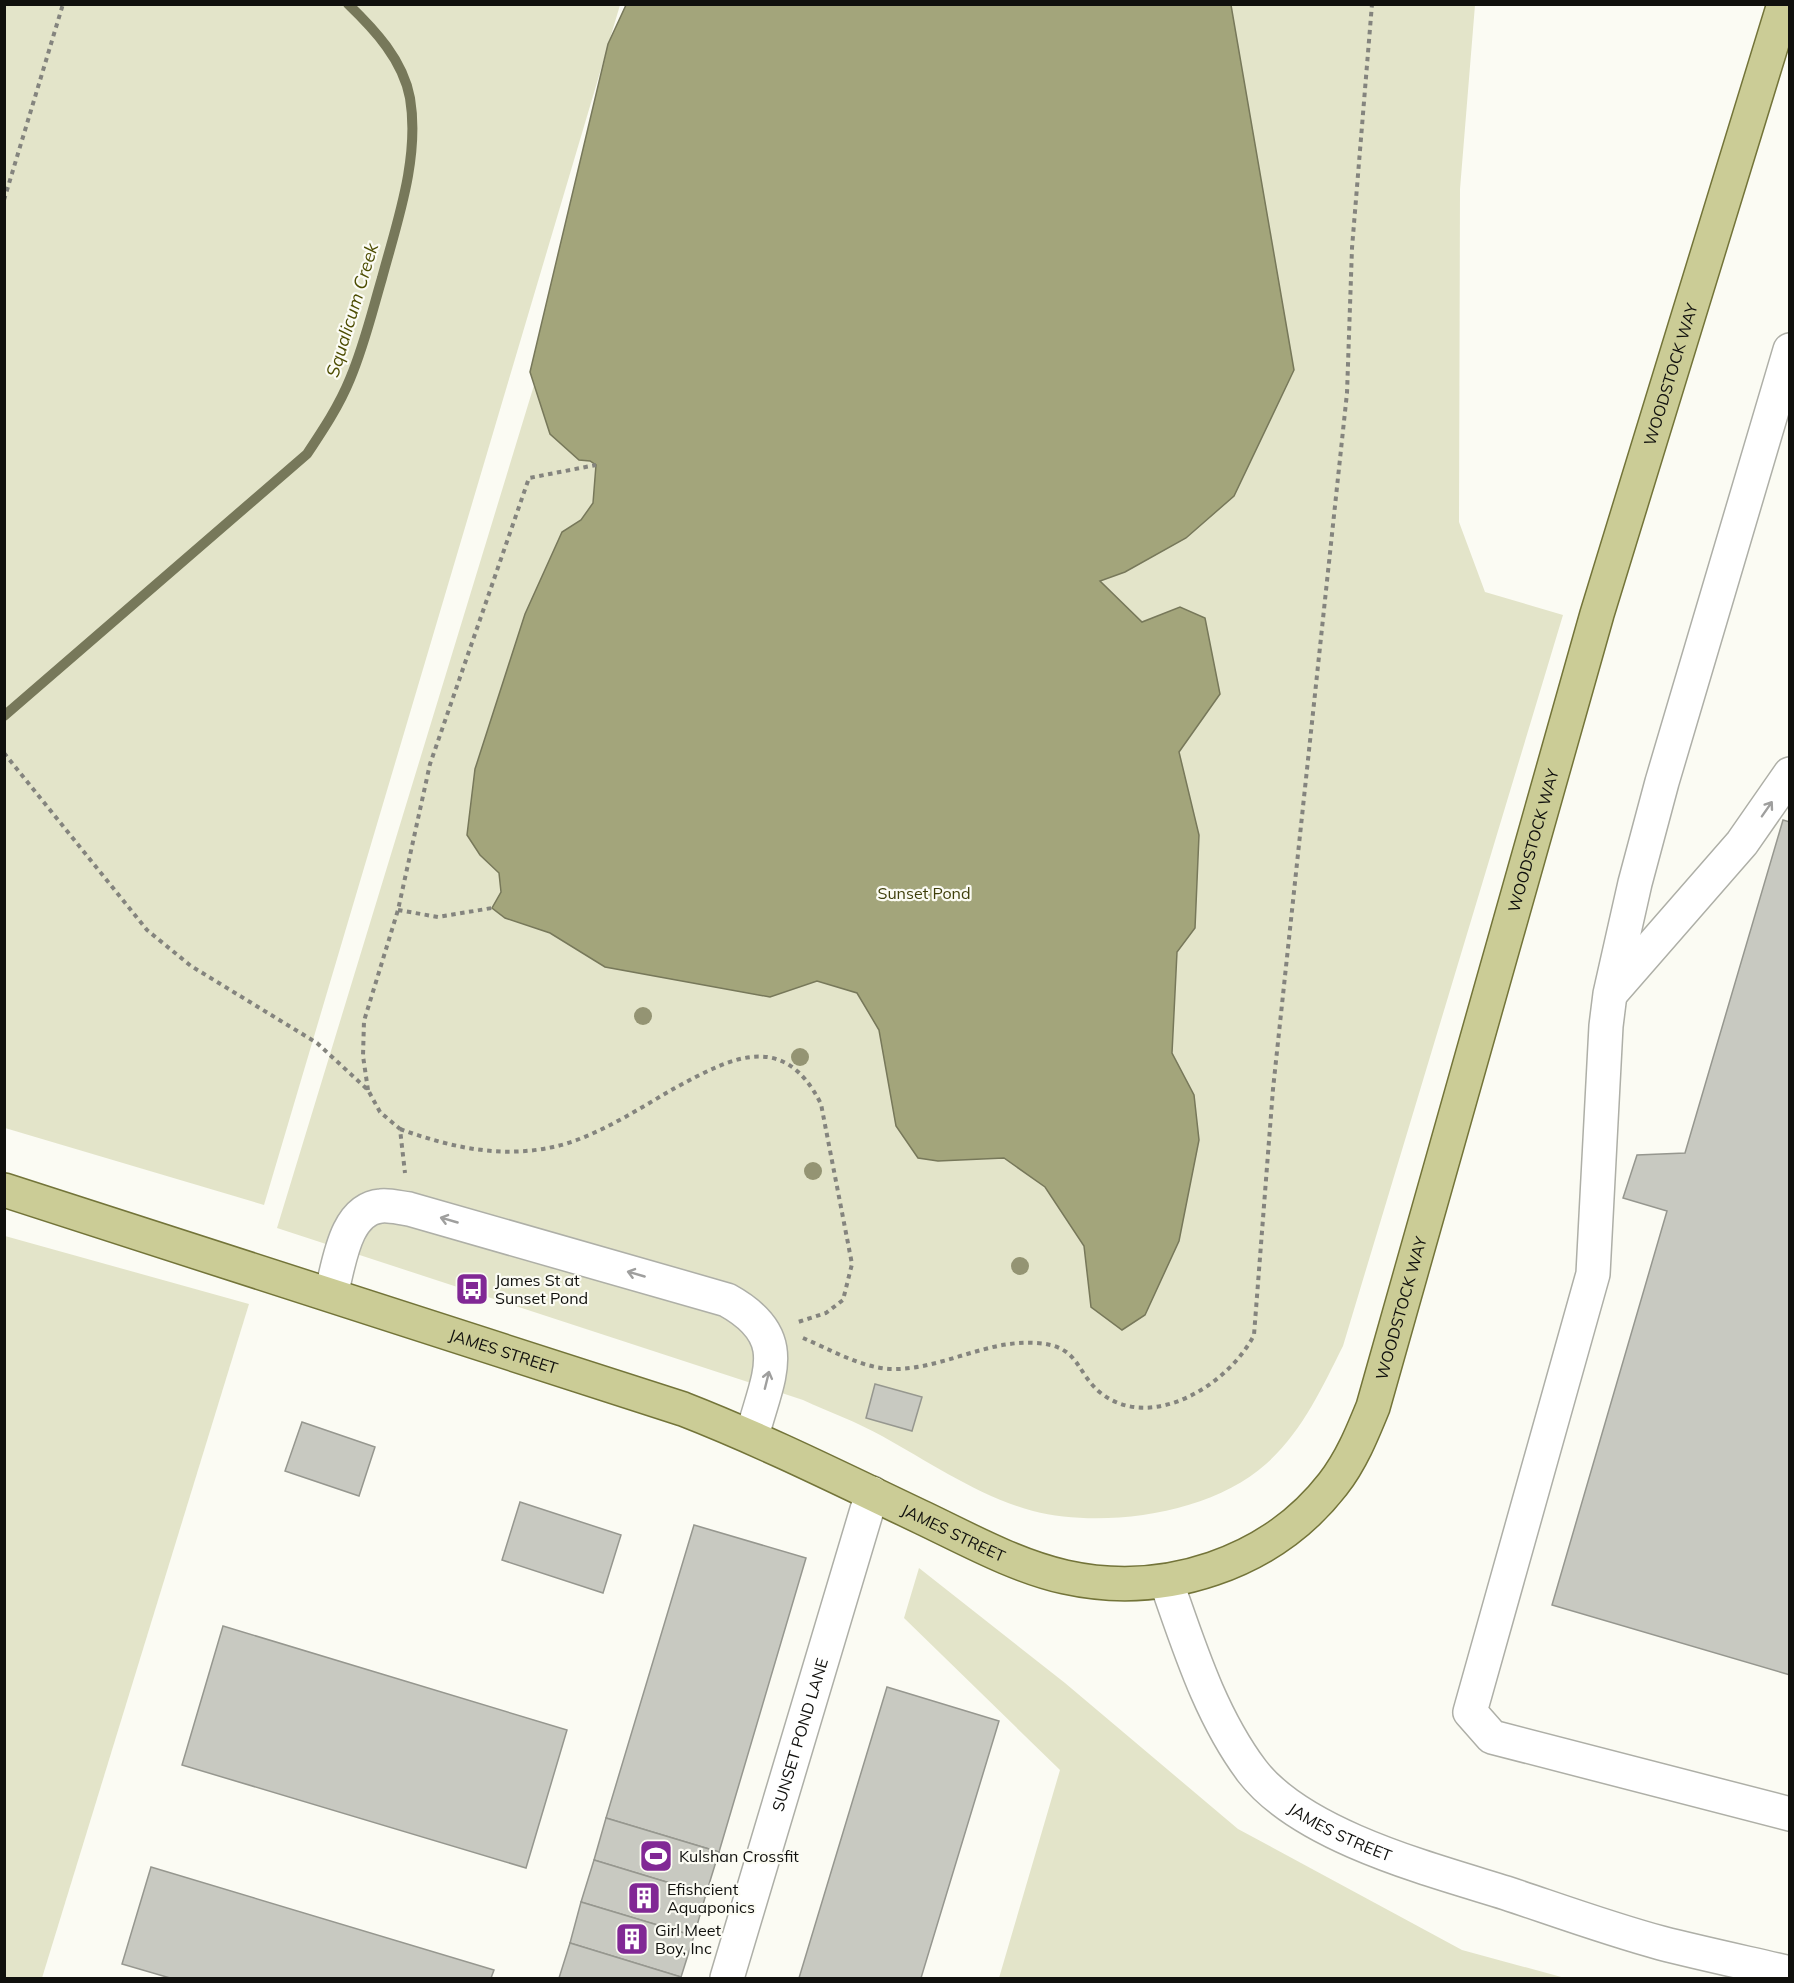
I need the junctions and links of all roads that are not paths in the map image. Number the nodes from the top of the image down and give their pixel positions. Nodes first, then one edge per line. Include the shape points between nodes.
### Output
1 (1784, 4) edge
2 (1790, 350) edge
3 (1790, 774) edge
4 (1610, 994) junction
5 (4, 1190) edge
6 (331, 1294) junction
7 (752, 1436) junction
8 (872, 1493) junction
9 (1166, 1581) junction
10 (1790, 1814) edge
11 (1790, 1973) edge
12 (727, 1978) edge

1 - 9 main road, WOODSTOCK WAY via 1597,614 1372,1407 1357,1446 1335,1482 1282,1535 1250,1554
2 - 4 street via 1662,782
4 -> 3 street via 1742,843
4 - 10 street via 1593,1274 1470,1712 1492,1737
5 - 6 main road, JAMES STREET
6 - 7 main road, JAMES STREET via 683,1409
7 -> 6 street via 769,1371 771,1347 764,1328 750,1312 727,1300 409,1209 380,1206 360,1214 349,1232
7 - 8 main road, JAMES STREET
8 - 9 main road, JAMES STREET via 991,1550 1063,1577 1102,1583
8 - 12 street, SUNSET POND LANE
9 - 11 street, JAMES STREET via 1201,1678 1224,1727 1253,1772 1299,1814 1359,1844 1461,1880 1660,1942

